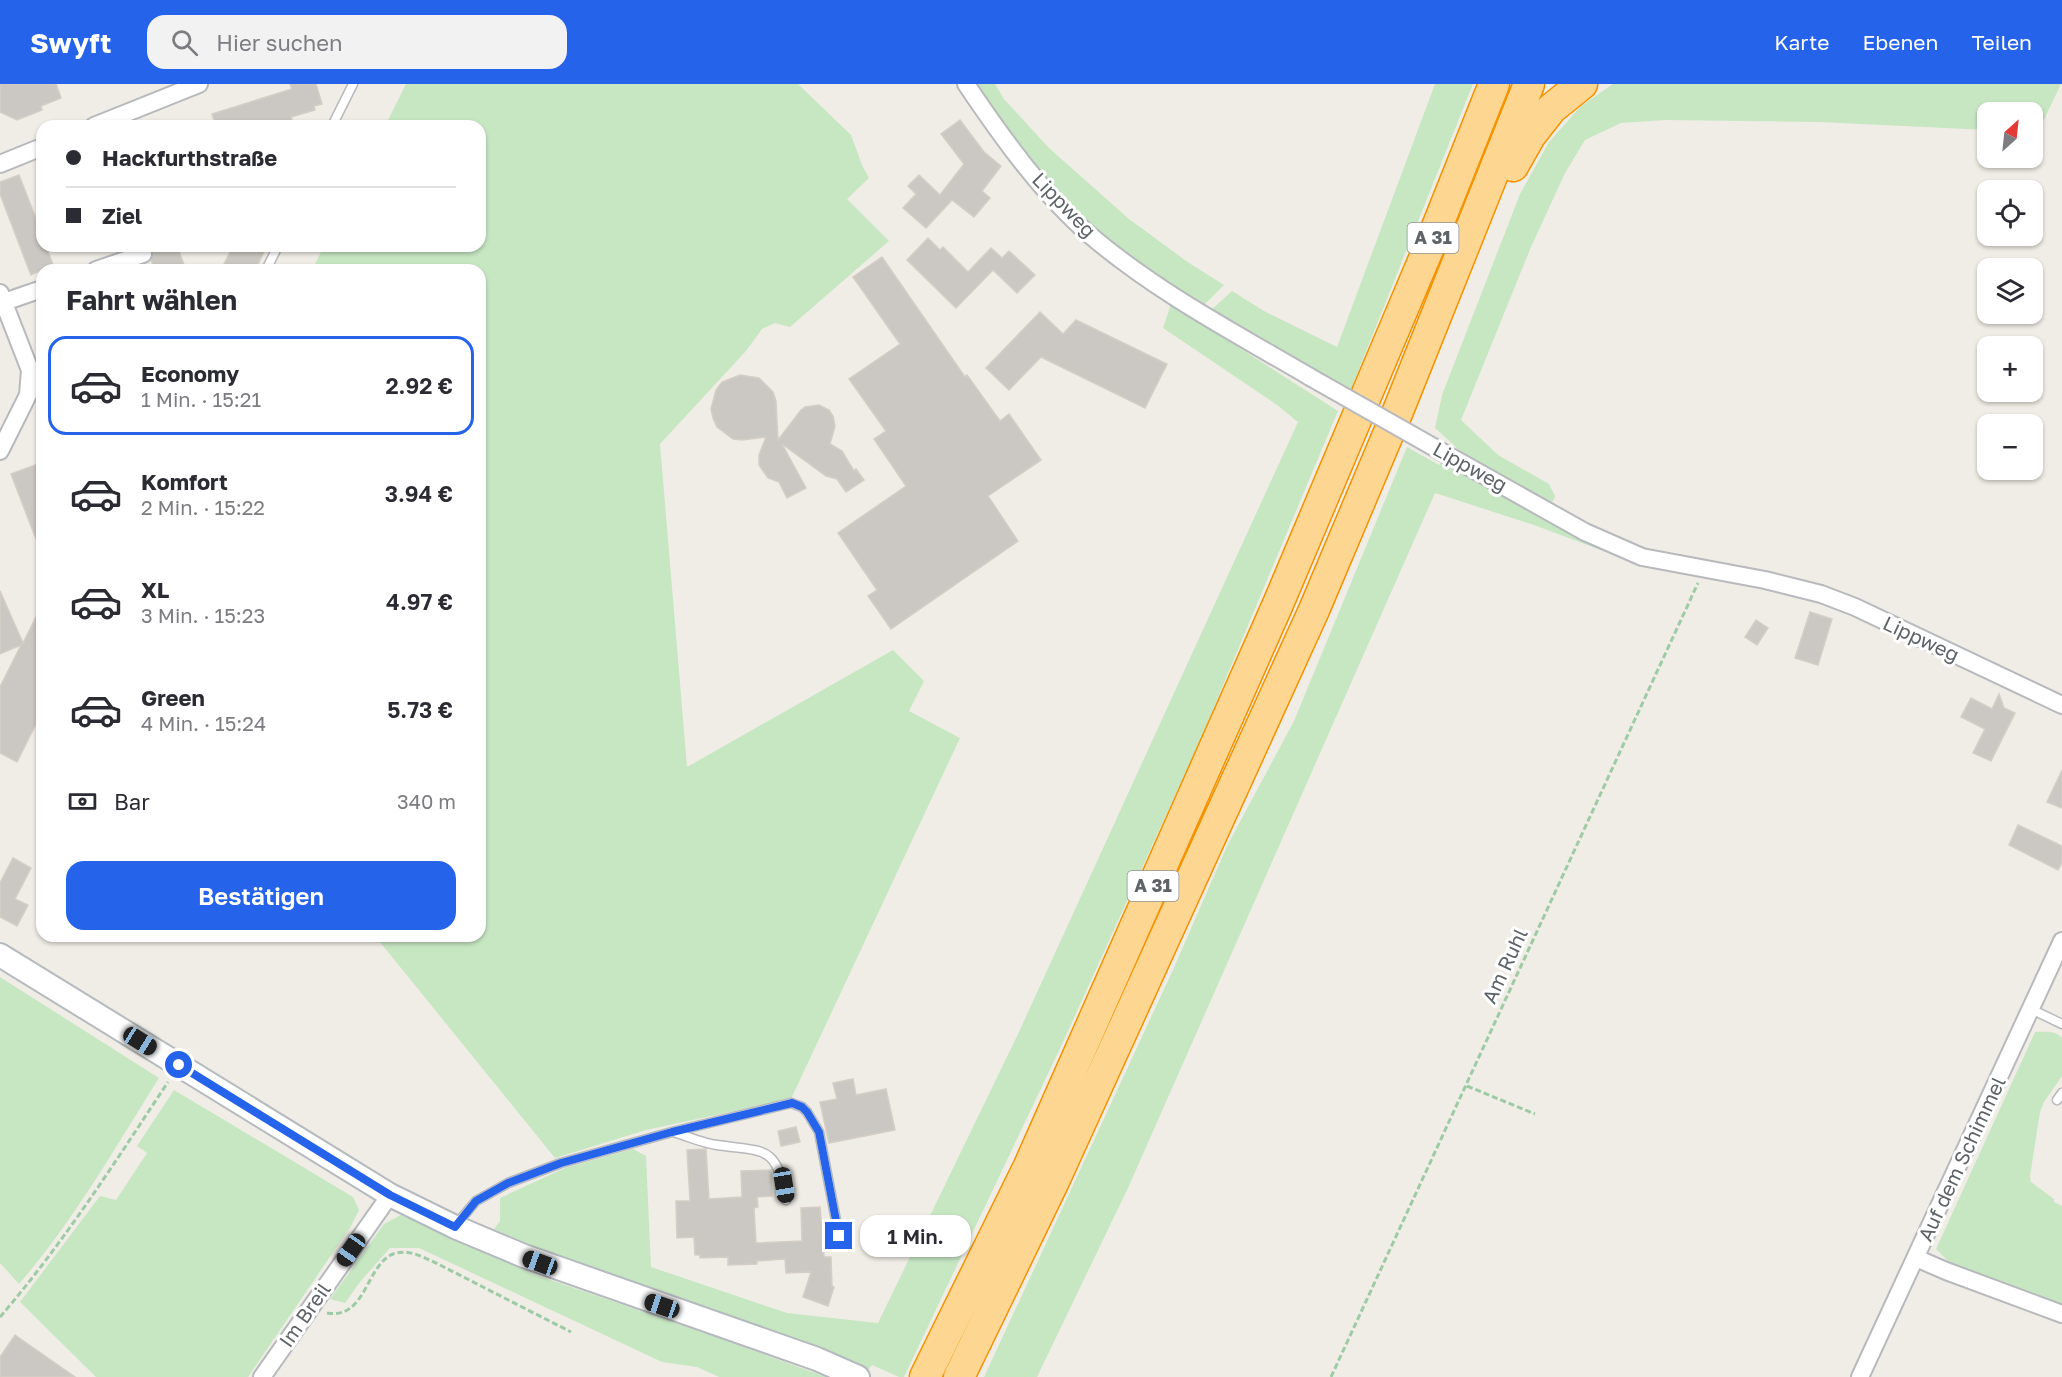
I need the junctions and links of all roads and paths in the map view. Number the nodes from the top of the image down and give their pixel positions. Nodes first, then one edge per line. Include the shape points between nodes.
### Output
1 (199, 84) edge
2 (353, 84) edge
3 (966, 84) edge
4 (1494, 84) edge
5 (1529, 84) edge
6 (1582, 84) edge
7 (109, 120) edge
8 (335, 120) edge
9 (36, 149) edge
10 (0, 164) edge
11 (1484, 200) junction
12 (143, 254) dead end
13 (114, 264) edge
14 (36, 290) edge
15 (2, 297) edge
16 (0, 451) edge
17 (1705, 567) junction
18 (2062, 705) edge
19 (2062, 941) edge
20 (0, 955) edge
21 (2031, 1009) junction
22 (2062, 1024) edge
23 (179, 1065) junction
24 (1467, 1086) junction
25 (1535, 1114) dead end
26 (672, 1132) junction
27 (390, 1195) junction
28 (786, 1200) dead end
29 (455, 1227) junction
30 (839, 1236) dead end
31 (1916, 1258) junction
32 (312, 1306) junction
33 (2062, 1314) edge
34 (0, 1317) edge
35 (571, 1332) dead end
36 (262, 1377) edge
37 (858, 1377) edge
38 (925, 1377) edge
39 (959, 1377) edge
40 (1331, 1377) edge
41 (1860, 1377) edge

1 - 7 street
2 - 8 lane
3 - 17 street, Lippweg, bridge via 1032,174 1090,235 1193,309 1585,532 1642,557
4 - 38 highway, A 31 via 1278,604 1029,1166
5 - 11 highway, A 31
6 - 11 highway via 1551,109 1505,180
9 - 10 street
11 - 39 highway, A 31 via 1314,610 1054,1181
12 - 13 street
14 - 15 street
15 - 16 street via 30,370 28,395
17 - 18 street, Lippweg via 1821,594 1855,607
17 - 24 path, Am Ruhl
19 - 21 street, Auf dem Schimmel
20 - 23 street
21 - 22 lane
21 - 31 street, Auf dem Schimmel
23 - 27 street
23 - 34 path via 80,1214
24 - 25 path
24 - 40 path, Am Ruhl
26 - 28 lane via 715,1145 764,1151 774,1160
26 - 29 lane via 561,1163 508,1183 476,1201
26 - 30 lane via 792,1103 802,1107 819,1132
27 - 29 street
27 - 32 street, Im Breil
29 - 37 street via 534,1260 817,1359
31 - 33 street
31 - 41 street, Auf dem Schimmel
32 - 35 path via 330,1314 346,1311 392,1254 406,1253 438,1264
32 - 36 street, Im Breil

